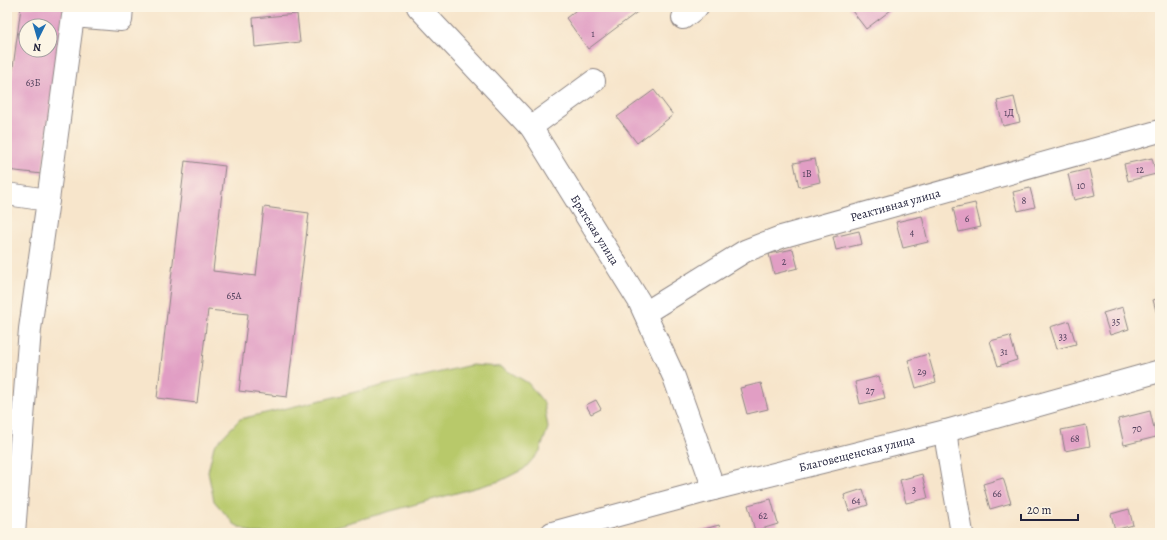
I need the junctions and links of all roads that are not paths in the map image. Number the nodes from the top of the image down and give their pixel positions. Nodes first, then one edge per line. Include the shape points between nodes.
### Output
1 (122, 7) edge
2 (418, 7) edge
3 (594, 81) dead end
4 (531, 127) junction
5 (1160, 130) edge
6 (7, 194) edge
7 (48, 200) junction
8 (646, 314) junction
9 (1160, 371) edge
10 (946, 431) junction
11 (714, 489) junction
12 (14, 533) edge
13 (552, 533) edge
14 (962, 533) edge

1 - 7 street via 121,20 73,16
2 - 4 street, Братская улица
3 - 4 street
4 - 8 street, Братская улица
5 - 8 street, Реактивная улица via 781,237 745,251
6 - 7 street
7 - 12 street via 30,329
8 - 11 street, Братская улица via 674,377
9 - 10 street, Благовещенская улица
10 - 11 street, Благовещенская улица
10 - 14 street
11 - 13 street, Благовещенская улица

